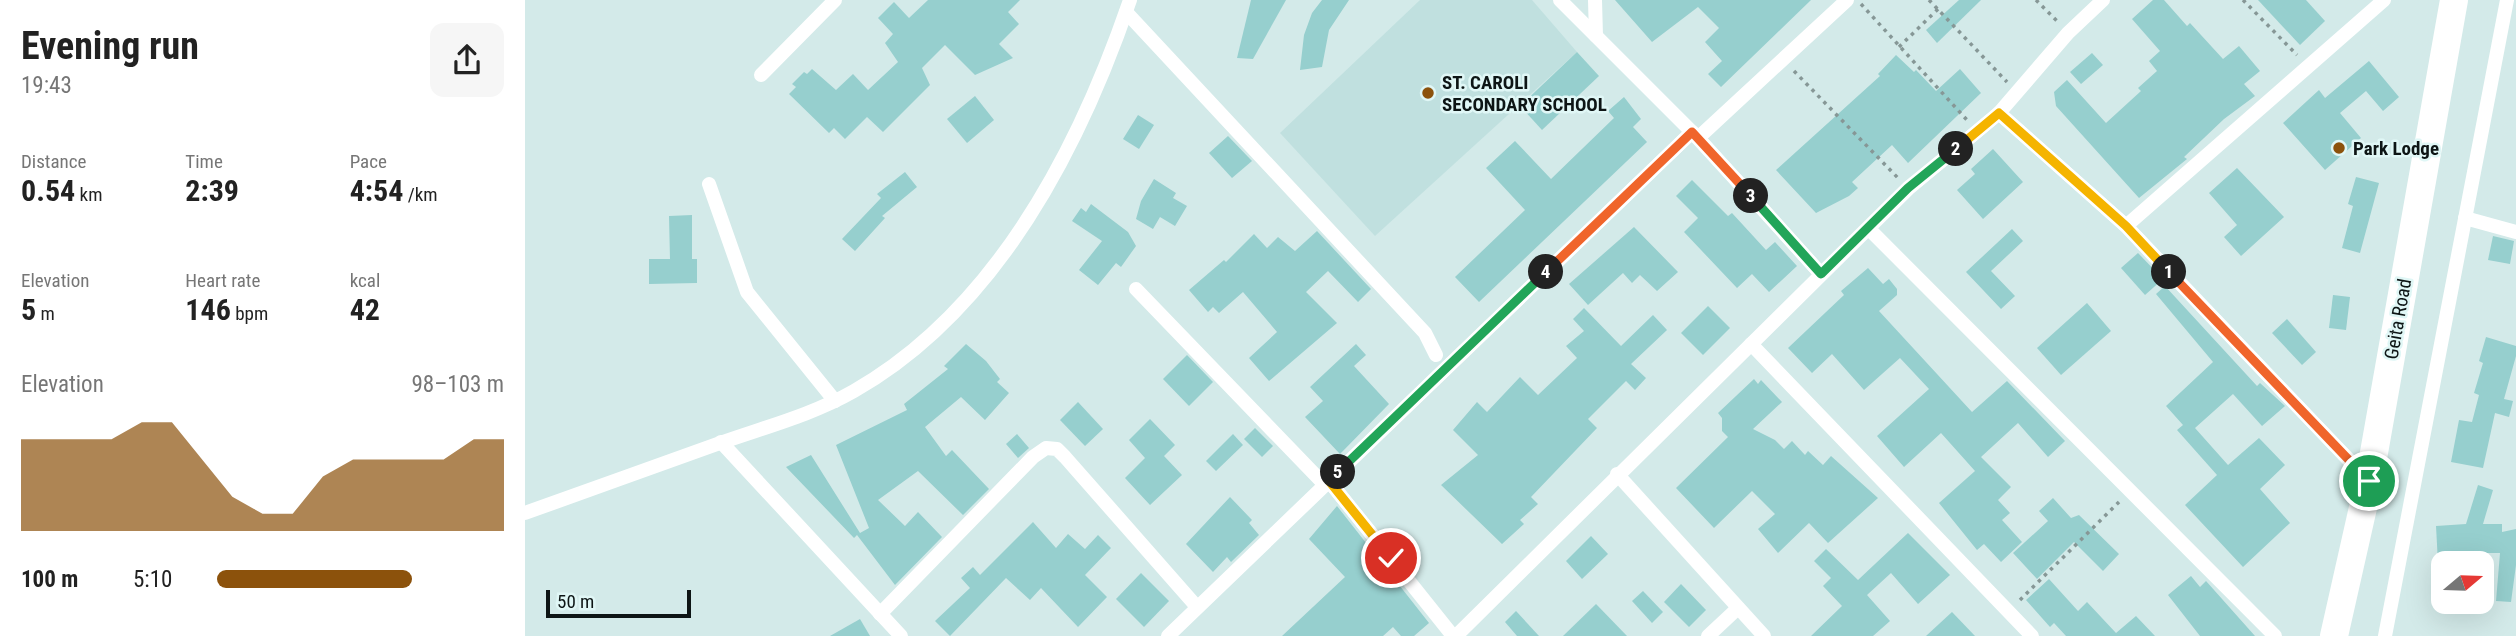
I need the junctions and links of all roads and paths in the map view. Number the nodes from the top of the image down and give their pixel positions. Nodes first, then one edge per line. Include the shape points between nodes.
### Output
1 (835, 0) edge
2 (1595, 0) edge
3 (1847, 0) edge
4 (1857, 0) edge
5 (1929, 0) edge
6 (2036, 0) edge
7 (2103, 0) edge
8 (2243, 0) edge
9 (2384, 0) edge
10 (2454, 0) edge
11 (2507, 0) edge
12 (1564, 1) edge
13 (1128, 6) edge
14 (1938, 9) junction
15 (2068, 33) junction
16 (1596, 36) junction
17 (1899, 47) junction
18 (1782, 60) junction
19 (2308, 67) junction
20 (761, 75) dead end
21 (2017, 92) junction
22 (1999, 113) junction
23 (1977, 131) junction
24 (1695, 135) junction
25 (709, 184) dead end
26 (1908, 188) junction
27 (2465, 218) junction
28 (2126, 226) junction
29 (1869, 229) junction
30 (2516, 232) edge
31 (1821, 274) junction
32 (1136, 289) dead end
33 (1751, 344) junction
34 (1436, 355) dead end
35 (835, 401) junction
36 (721, 442) junction
37 (1617, 474) junction
38 (2369, 481) junction
39 (1327, 482) junction
40 (2130, 491) junction
41 (526, 509) edge
42 (1197, 607) junction
43 (1738, 608) junction
44 (2009, 611) junction
45 (880, 614) junction
46 (901, 636) edge
47 (1168, 636) edge
48 (1455, 636) edge
49 (1708, 636) edge
50 (1764, 636) edge
51 (2032, 636) edge
52 (2275, 636) edge
53 (2334, 636) edge
54 (2385, 636) edge

1 - 20 street
2 - 16 street
3 - 18 street
4 - 17 path
5 - 14 path
6 - 15 path
7 - 15 street
8 - 19 path
9 - 19 street
10 - 38 highway, Geita Road
11 - 27 street
12 - 16 street
13 - 34 street via 1425,333
13 - 35 street via 1088,110 1040,198 1002,254 961,306 905,355
14 - 17 path
14 - 21 path
15 - 21 street
16 - 24 street
17 - 23 path
18 - 24 street
18 - 26 path
19 - 28 street
21 - 22 street
22 - 23 street
22 - 28 street
23 - 26 street
24 - 31 street
24 - 39 street
25 - 35 street via 747,292
26 - 29 street
27 - 30 street
27 - 54 street
28 - 38 street
29 - 31 street
29 - 40 street
31 - 33 street
32 - 39 street
33 - 37 street
33 - 44 street
35 - 36 street
36 - 41 street
36 - 45 street
37 - 43 street
37 - 48 street
38 - 53 highway, Geita Road
39 - 42 street
39 - 48 street
40 - 44 path
40 - 52 street
42 - 45 street via 1065,457 1057,449 1046,448
42 - 47 street
43 - 49 street
43 - 50 street
44 - 51 street
45 - 46 street

